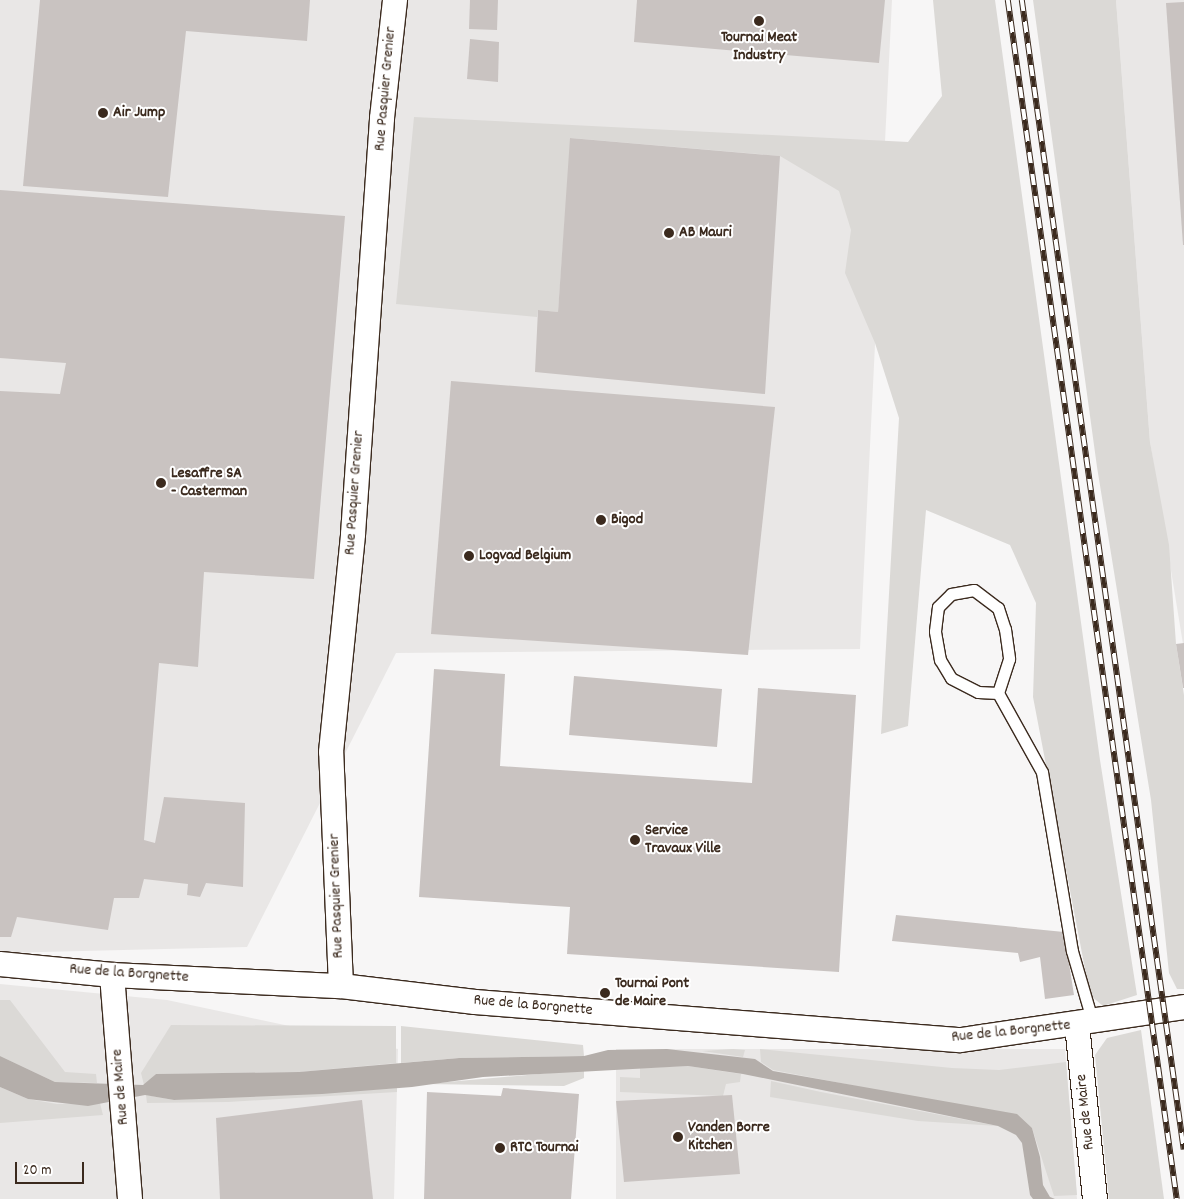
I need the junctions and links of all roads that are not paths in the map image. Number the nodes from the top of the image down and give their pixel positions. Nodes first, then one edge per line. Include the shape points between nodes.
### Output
1 (395, 0) edge
2 (998, 693) junction
3 (0, 964) edge
4 (112, 975) junction
5 (340, 986) junction
6 (1184, 1008) edge
7 (1085, 1024) junction
8 (130, 1199) edge
9 (1095, 1199) edge

1 - 5 street, Rue Pasquier Grenier via 382,118 353,534 331,752
2 - 2 lane via 1009,659 1006,629 998,608 974,590 951,594 938,607 935,631 940,660 951,678 978,692
2 - 7 lane via 1042,772
3 - 4 street, Rue de la Borgnette
4 - 5 street, Rue de la Borgnette
4 - 8 street, Rue de Maire
5 - 7 street, Rue de la Borgnette via 475,1002 961,1040
6 - 7 street, Rue de la Borgnette
7 - 9 street, Rue de Maire

